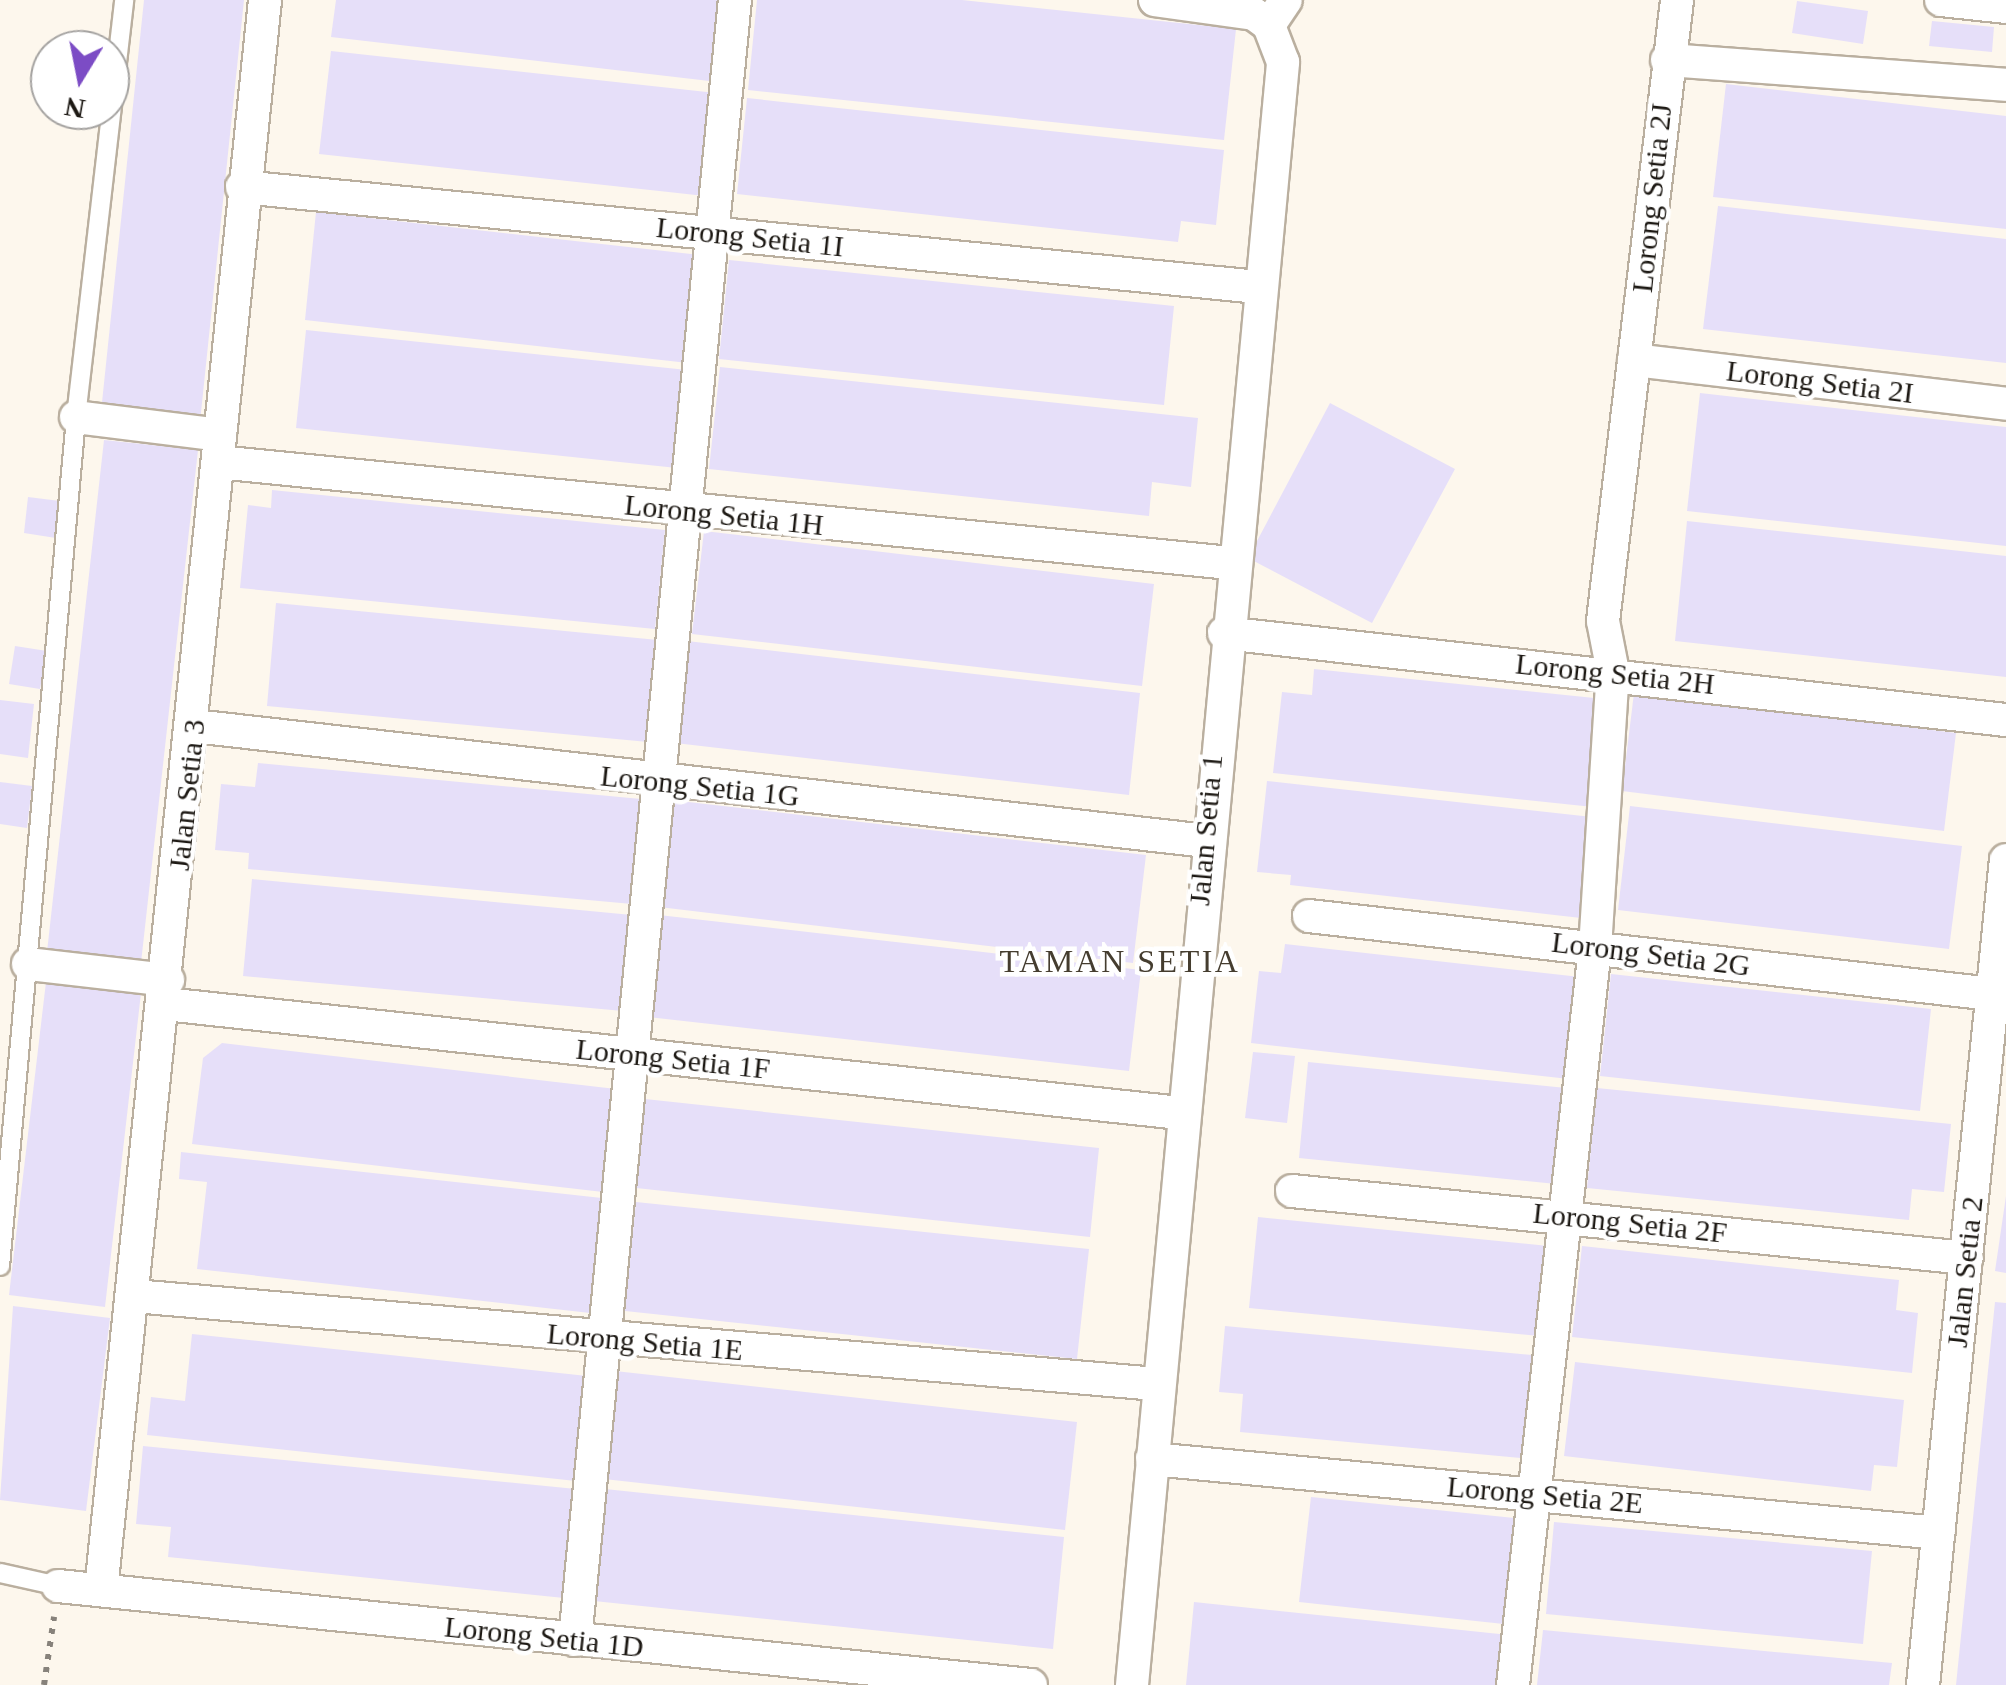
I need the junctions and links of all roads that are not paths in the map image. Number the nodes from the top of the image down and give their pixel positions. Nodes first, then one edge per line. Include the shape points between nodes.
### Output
1 (124, 0) edge
2 (264, 0) edge
3 (735, 0) edge
4 (1155, 0) edge
5 (1677, 0) edge
6 (1940, 0) edge
7 (2006, 6) edge
8 (1277, 12) edge
9 (1667, 60) junction
10 (2006, 85) edge
11 (242, 187) junction
12 (713, 233) junction
13 (1258, 287) junction
14 (1634, 360) junction
15 (2006, 404) edge
16 (76, 417) junction
17 (219, 449) junction
18 (682, 511) junction
19 (1230, 563) junction
20 (1224, 632) junction
21 (1613, 672) junction
22 (2006, 720) edge
23 (194, 726) junction
24 (655, 781) junction
25 (1206, 840) junction
26 (2006, 860) edge
27 (1309, 916) dead end
28 (1595, 948) junction
29 (28, 964) junction
30 (166, 992) junction
31 (1992, 994) junction
32 (630, 1054) junction
33 (1180, 1114) junction
34 (1292, 1191) dead end
35 (1562, 1216) junction
36 (1967, 1258) junction
37 (0, 1266) edge
38 (134, 1296) junction
39 (604, 1339) junction
40 (1156, 1384) junction
41 (1152, 1459) junction
42 (1536, 1494) junction
43 (1939, 1533) junction
44 (0, 1574) edge
45 (58, 1586) joint
46 (101, 1590) junction
47 (575, 1640) junction
48 (1031, 1685) edge
49 (1132, 1685) edge
50 (1513, 1685) edge
51 (1923, 1685) edge

1 - 16 lane
2 - 11 street, Jalan Setia 3
3 - 12 street
4 - 8 street, Jalan Setia 1
5 - 9 street
6 - 7 street
8 - 13 street, Jalan Setia 1 via 1283,62
9 - 10 street, Lorong Setia 2J
9 - 14 street, Lorong Setia 2J
11 - 12 street, Lorong Setia 1I
11 - 17 street, Jalan Setia 3
12 - 13 street, Lorong Setia 1I
12 - 18 street
13 - 19 street, Jalan Setia 1
14 - 15 street, Lorong Setia 2I
14 - 21 street, Lorong Setia 2J via 1603,621
16 - 17 street, Lorong Setia 1H
16 - 29 lane
17 - 18 street, Lorong Setia 1H
17 - 23 street, Jalan Setia 3
18 - 19 street, Lorong Setia 1H
18 - 24 street
19 - 20 street, Jalan Setia 1
20 - 21 street, Lorong Setia 2H
20 - 25 street, Jalan Setia 1
21 - 22 street, Lorong Setia 2H
21 - 28 street, Lorong Setia 2J
23 - 24 street, Lorong Setia 1G
23 - 30 street, Jalan Setia 3
24 - 25 street, Lorong Setia 1G
24 - 32 street
25 - 33 street, Jalan Setia 1
26 - 31 street, Jalan Setia 2
27 - 28 street, Lorong Setia 2G
28 - 31 street, Lorong Setia 2G
28 - 35 street, Lorong Setia 2J
29 - 30 street, Lorong Setia 1F
29 - 37 lane
30 - 32 street, Lorong Setia 1F
30 - 38 street, Jalan Setia 3
31 - 36 street, Jalan Setia 2
32 - 33 street, Lorong Setia 1F
32 - 39 street
33 - 40 street, Jalan Setia 1
34 - 35 street, Lorong Setia 2F
35 - 36 street, Lorong Setia 2F
35 - 42 street, Lorong Setia 2J
36 - 43 street, Jalan Setia 2
38 - 39 street, Lorong Setia 1E
38 - 46 street, Jalan Setia 3
39 - 40 street, Lorong Setia 1E
39 - 47 street
40 - 41 street, Jalan Setia 1
41 - 42 street, Lorong Setia 2E
41 - 49 street, Jalan Setia 1
42 - 43 street, Lorong Setia 2E
42 - 50 street, Lorong Setia 2J
43 - 51 street, Jalan Setia 2
44 - 45 lane
45 - 46 street, Lorong Setia 1D
46 - 47 street, Lorong Setia 1D
47 - 48 street, Lorong Setia 1D

